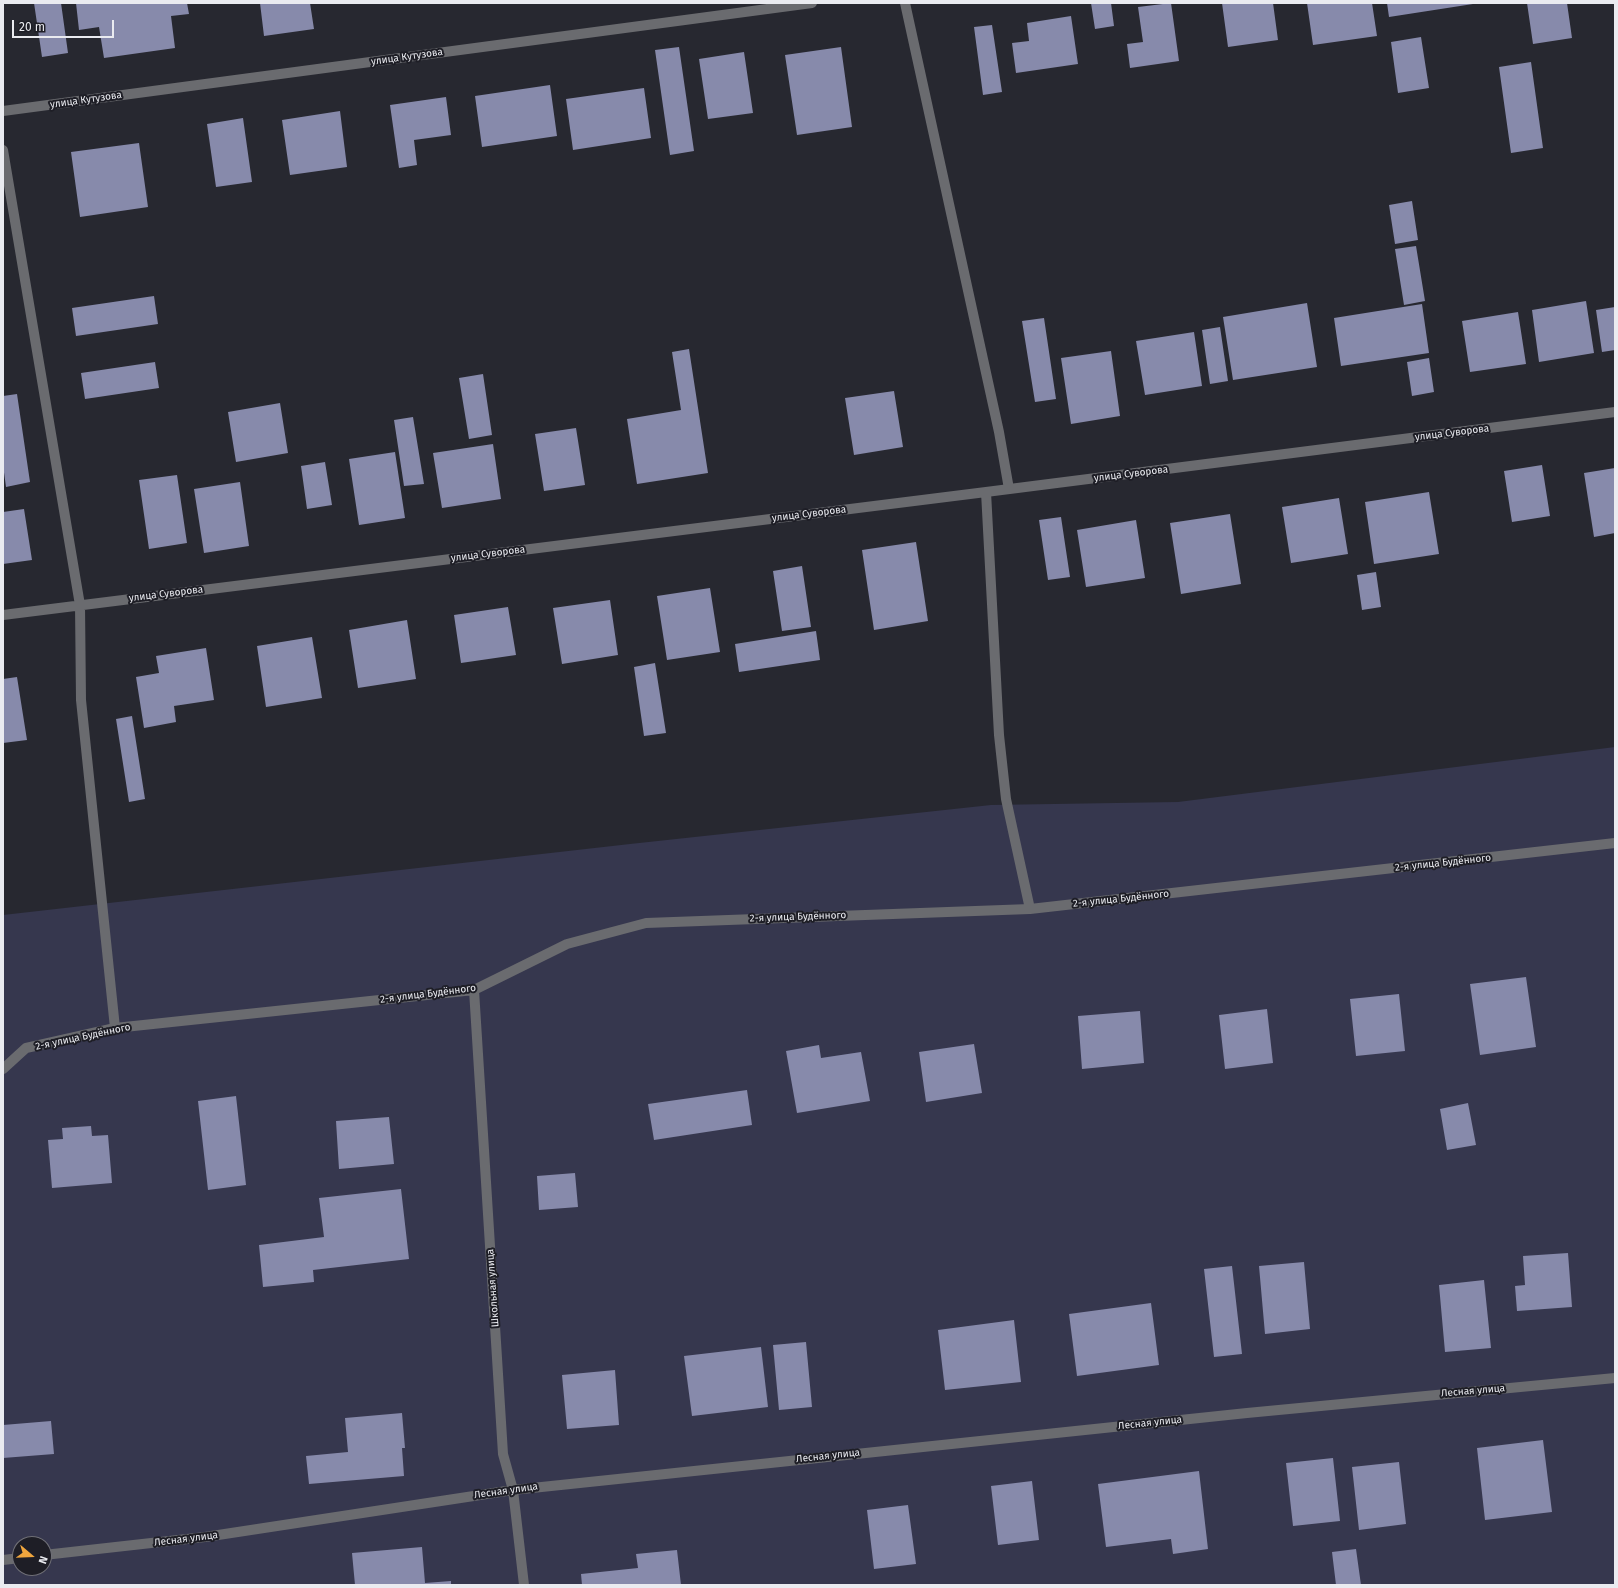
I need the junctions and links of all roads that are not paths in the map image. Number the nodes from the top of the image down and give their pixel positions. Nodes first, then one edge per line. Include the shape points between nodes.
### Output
1 (812, 3) edge
2 (905, 3) edge
3 (3, 111) edge
4 (3, 150) edge
5 (1615, 412) edge
6 (1009, 489) junction
7 (986, 492) junction
8 (80, 605) junction
9 (3, 615) edge
10 (1615, 843) edge
11 (1030, 909) junction
12 (474, 990) junction
13 (115, 1028) junction
14 (3, 1069) edge
15 (1615, 1378) edge
16 (513, 1490) junction
17 (52, 1554) edge
18 (524, 1585) edge

1 - 3 street, улица Кутузова
2 - 6 street via 999,432
4 - 8 street
5 - 6 street, улица Суворова
6 - 7 street, улица Суворова
7 - 8 street, улица Суворова
7 - 11 street via 1000,742 1006,799
8 - 9 street, улица Суворова
8 - 13 street via 81,700
10 - 11 street, 2-я улица Будённого
11 - 12 street, 2-я улица Будённого via 646,923 567,944
12 - 13 street, 2-я улица Будённого
12 - 16 street, Школьная улица via 503,1454
13 - 14 street, 2-я улица Будённого via 26,1048
15 - 16 street, Лесная улица via 1239,1413
16 - 17 street, Лесная улица via 205,1537
16 - 18 street, Школьная улица

